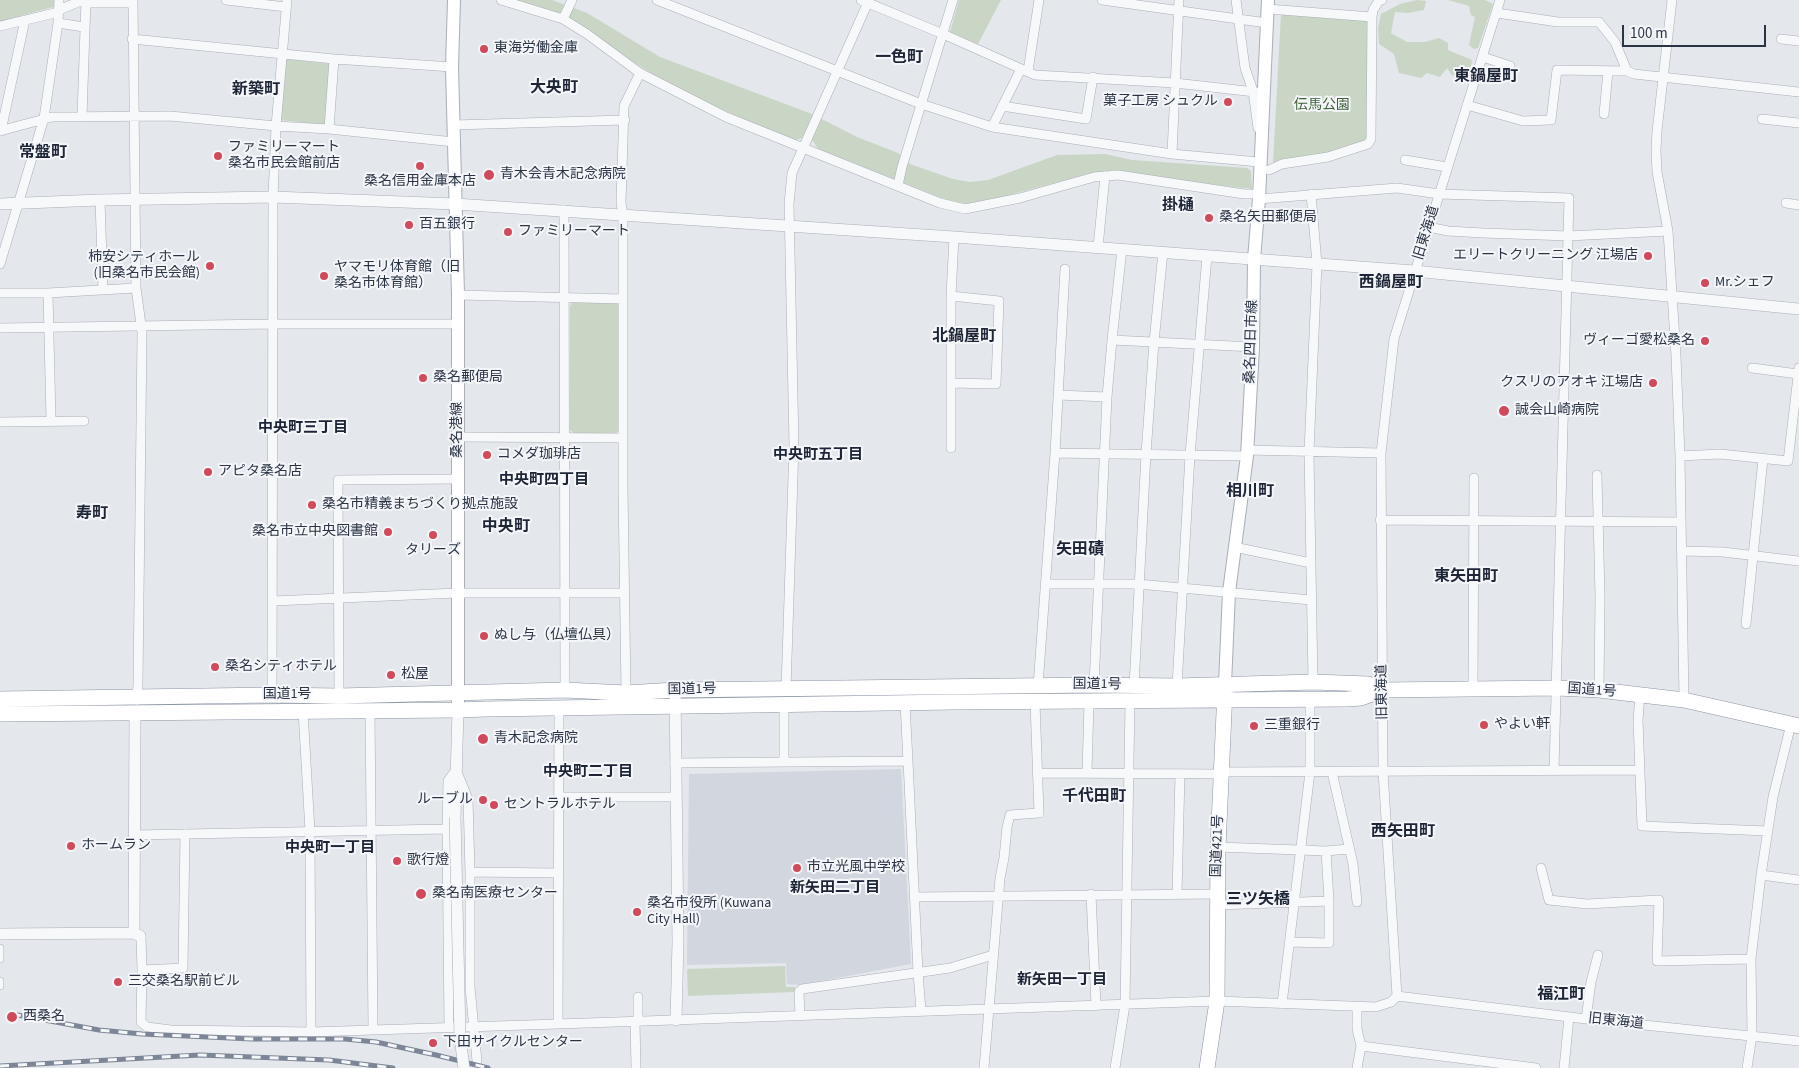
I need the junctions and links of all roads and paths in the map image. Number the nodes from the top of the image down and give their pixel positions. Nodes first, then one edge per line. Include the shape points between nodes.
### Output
1 (58, 0) edge
2 (226, 0) edge
3 (454, 0) edge
4 (501, 0) edge
5 (572, 0) edge
6 (657, 0) edge
7 (953, 0) edge
8 (1039, 0) edge
9 (1102, 0) edge
10 (1179, 0) edge
11 (1236, 0) edge
12 (1500, 0) edge
13 (1672, 0) edge
14 (85, 1) edge
15 (866, 1) edge
16 (133, 2) edge
17 (1377, 2) edge
18 (287, 4) edge
19 (1268, 5) edge
20 (58, 11) junction
21 (1178, 11) junction
22 (1497, 13) junction
23 (1372, 17) junction
24 (563, 19) junction
25 (25, 20) junction
26 (1239, 20) junction
27 (58, 23) junction
28 (1267, 23) junction
29 (0, 26) edge
30 (84, 27) junction
31 (943, 34) junction
32 (132, 39) junction
33 (1780, 39) dead end
34 (1799, 41) edge
35 (282, 55) junction
36 (1483, 57) junction
37 (334, 60) junction
38 (1510, 66) dead end
39 (452, 67) junction
40 (838, 70) junction
41 (1024, 70) junction
42 (1608, 71) junction
43 (1627, 71) junction
44 (640, 73) junction
45 (1092, 77) junction
46 (1664, 77) junction
47 (1174, 83) junction
48 (1258, 92) junction
49 (1799, 92) edge
50 (921, 104) junction
51 (1467, 105) junction
52 (1002, 106) junction
53 (1604, 114) dead end
54 (134, 115) junction
55 (82, 116) junction
56 (44, 118) junction
57 (1762, 119) dead end
58 (624, 120) junction
59 (1799, 123) edge
60 (453, 125) junction
61 (276, 126) junction
62 (992, 127) junction
63 (328, 129) junction
64 (1, 131) edge
65 (454, 142) junction
66 (803, 148) junction
67 (1172, 154) junction
68 (1405, 160) dead end
69 (1264, 166) junction
70 (1447, 167) junction
71 (1105, 176) junction
72 (898, 185) junction
73 (1311, 194) junction
74 (1439, 194) junction
75 (273, 197) junction
76 (1259, 197) junction
77 (135, 199) junction
78 (100, 200) junction
79 (19, 203) junction
80 (1786, 203) dead end
81 (0, 204) edge
82 (455, 204) junction
83 (1799, 204) edge
84 (564, 210) junction
85 (624, 214) junction
86 (791, 225) junction
87 (1428, 226) junction
88 (1668, 231) junction
89 (5, 235) edge
90 (1568, 236) junction
91 (954, 237) junction
92 (1098, 247) junction
93 (1122, 249) junction
94 (1164, 252) junction
95 (1207, 256) junction
96 (1254, 259) junction
97 (0, 264) edge
98 (1317, 264) junction
99 (1065, 269) dead end
100 (1414, 271) junction
101 (1567, 287) junction
102 (136, 288) junction
103 (103, 290) junction
104 (0, 293) edge
105 (48, 293) junction
106 (458, 294) junction
107 (951, 296) junction
108 (564, 297) junction
109 (1671, 297) junction
110 (623, 299) junction
111 (1799, 309) edge
112 (273, 324) junction
113 (458, 324) junction
114 (48, 326) junction
115 (140, 326) junction
116 (0, 328) edge
117 (1112, 340) junction
118 (1154, 342) junction
119 (1199, 345) junction
120 (1253, 348) junction
121 (1752, 368) dead end
122 (1799, 370) edge
123 (951, 383) junction
124 (1058, 395) junction
125 (1107, 397) junction
126 (1797, 397) edge
127 (51, 421) junction
128 (84, 421) dead end
129 (0, 422) edge
130 (458, 437) junction
131 (564, 437) junction
132 (623, 438) junction
133 (951, 448) dead end
134 (1055, 452) junction
135 (1309, 452) junction
136 (1247, 453) junction
137 (1381, 453) junction
138 (1104, 454) junction
139 (1146, 454) junction
140 (1190, 455) junction
141 (1680, 456) junction
142 (1763, 459) junction
143 (1788, 461) junction
144 (1799, 463) edge
145 (1596, 476) dead end
146 (1474, 478) dead end
147 (458, 479) junction
148 (1380, 520) junction
149 (1561, 521) junction
150 (1598, 521) junction
151 (1474, 522) junction
152 (1681, 522) junction
153 (1234, 547) junction
154 (1681, 552) junction
155 (1753, 556) junction
156 (1799, 561) edge
157 (1311, 563) junction
158 (1045, 584) junction
159 (1097, 584) junction
160 (1138, 584) junction
161 (1182, 588) junction
162 (1229, 592) junction
163 (457, 593) junction
164 (564, 593) junction
165 (624, 593) junction
166 (338, 598) junction
167 (273, 600) junction
168 (1312, 600) junction
169 (1746, 624) dead end
170 (1313, 682) junction
171 (1225, 684) junction
172 (1094, 685) junction
173 (1038, 686) junction
174 (1134, 686) junction
175 (1177, 686) junction
176 (1557, 688) junction
177 (786, 689) junction
178 (1473, 689) junction
179 (565, 690) junction
180 (675, 690) junction
181 (1383, 690) junction
182 (1599, 690) junction
183 (458, 693) junction
184 (626, 693) junction
185 (1640, 694) junction
186 (272, 695) junction
187 (339, 696) junction
188 (137, 697) junction
189 (0, 699) edge
190 (1310, 699) junction
191 (1224, 700) junction
192 (1684, 700) junction
193 (1130, 701) junction
194 (1035, 702) junction
195 (1090, 702) junction
196 (906, 703) junction
197 (784, 705) junction
198 (675, 707) junction
199 (558, 708) junction
200 (458, 710) junction
201 (303, 711) junction
202 (370, 711) junction
203 (135, 713) junction
204 (0, 714) edge
205 (1795, 725) edge
206 (784, 761) junction
207 (908, 761) junction
208 (675, 763) junction
209 (456, 770) junction
210 (1554, 770) junction
211 (1640, 770) junction
212 (1383, 771) junction
213 (1087, 772) junction
214 (1310, 772) junction
215 (1332, 772) junction
216 (1037, 773) junction
217 (1129, 773) junction
218 (1221, 773) junction
219 (1180, 774) junction
220 (559, 797) junction
221 (676, 797) junction
222 (447, 829) junction
223 (371, 830) junction
224 (310, 831) junction
225 (1768, 831) junction
226 (185, 834) junction
227 (134, 835) junction
228 (1218, 847) junction
229 (1349, 849) junction
230 (1300, 851) junction
231 (1326, 851) junction
232 (1541, 868) dead end
233 (470, 872) junction
234 (558, 873) junction
235 (1762, 875) junction
236 (1799, 880) edge
237 (1091, 894) junction
238 (1127, 894) junction
239 (1177, 894) junction
240 (998, 896) junction
241 (915, 897) junction
242 (1217, 899) junction
243 (1329, 901) junction
244 (1294, 902) junction
245 (1357, 902) dead end
246 (0, 934) edge
247 (137, 935) junction
248 (1289, 942) junction
249 (0, 948) edge
250 (993, 956) junction
251 (1598, 956) dead end
252 (0, 959) edge
253 (1751, 959) junction
254 (142, 970) junction
255 (918, 972) junction
256 (0, 981) edge
257 (0, 986) edge
258 (1397, 996) junction
259 (638, 998) dead end
260 (1217, 1001) junction
261 (1282, 1004) junction
262 (1125, 1005) junction
263 (1096, 1006) junction
264 (1356, 1008) junction
265 (988, 1010) junction
266 (921, 1011) junction
267 (800, 1015) junction
268 (1569, 1016) junction
269 (1586, 1019) junction
270 (676, 1020) junction
271 (636, 1021) junction
272 (558, 1024) junction
273 (450, 1027) junction
274 (474, 1027) junction
275 (373, 1029) junction
276 (311, 1032) junction
277 (1752, 1036) junction
278 (1799, 1041) edge
279 (1361, 1046) junction
280 (477, 1061) dead end
281 (1481, 1064) edge
282 (464, 1068) edge
283 (636, 1068) edge
284 (978, 1068) edge
285 (984, 1068) edge
286 (1115, 1068) edge
287 (1207, 1068) edge
288 (1357, 1068) edge
289 (1536, 1068) edge
290 (1564, 1068) edge
291 (1747, 1068) edge

1 - 20 street
2 - 18 street
3 - 39 main road, 桑名港線
4 - 24 street
5 - 24 street
6 - 40 street
7 - 31 street
8 - 41 street
9 - 21 street
10 - 21 street
11 - 26 street
12 - 22 street, 旧東海道
13 - 46 street
14 - 16 street
14 - 20 street
14 - 30 street
15 - 31 street
15 - 40 street
16 - 32 street
17 - 23 street
18 - 35 street
19 - 23 street
19 - 28 main road, 桑名四日市線
20 - 25 street
20 - 27 street
21 - 26 street
21 - 47 street
22 - 36 street, 旧東海道
22 - 43 street via 1558,22 1599,22 1615,42
23 - 69 street via 1368,144 1328,157
24 - 44 street
25 - 29 street
25 - 64 street
26 - 28 street
26 - 48 street via 1245,68
27 - 30 street
27 - 56 street
28 - 48 main road, 桑名四日市線
30 - 55 street
31 - 41 street
31 - 50 street
32 - 35 street
32 - 54 street
33 - 34 street
35 - 37 street
35 - 61 street
36 - 38 street
36 - 51 street, 旧東海道
37 - 39 street
37 - 63 street
39 - 60 main road, 桑名港線
40 - 50 street
40 - 66 street
41 - 45 street via 1034,75
41 - 52 street
42 - 43 street
42 - 51 street via 1557,70 1551,120 1523,121
42 - 53 street
43 - 46 street
44 - 58 street via 624,106
44 - 66 street via 726,117
45 - 47 street
45 - 52 street via 1086,119
46 - 49 street
46 - 88 street via 1656,150
47 - 48 street
47 - 67 street
48 - 69 main road, 桑名四日市線
50 - 62 street
50 - 72 street
51 - 70 street, 旧東海道
52 - 62 street
54 - 55 street
54 - 61 street
54 - 77 street
55 - 56 street
56 - 64 street
56 - 79 street
57 - 59 street
58 - 60 street
58 - 85 street via 621,202
60 - 65 main road, 桑名港線
61 - 63 street
61 - 75 street
62 - 67 street
63 - 65 street
65 - 82 main road, 桑名港線
66 - 72 street
66 - 86 street via 792,173
67 - 69 street
68 - 70 street
69 - 76 main road, 桑名四日市線
70 - 74 street, 旧東海道
71 - 72 street via 1020,198 965,208 940,203
71 - 76 street via 1118,175
71 - 92 street
73 - 74 street via 1397,188
73 - 76 street
73 - 98 street
74 - 87 street, 旧東海道
74 - 90 street via 1569,198
75 - 77 street
75 - 82 street
75 - 112 street
76 - 96 main road, 桑名四日市線
77 - 78 street
77 - 102 street
78 - 79 street
78 - 103 street
79 - 81 street
79 - 89 street
80 - 83 street
82 - 84 street
82 - 106 main road, 桑名港線
84 - 85 street
84 - 108 street
85 - 86 street
85 - 110 street
86 - 91 street
86 - 177 street via 794,446
87 - 90 street via 1483,234
87 - 100 street, 旧東海道
88 - 90 street
88 - 109 street
89 - 97 street
90 - 101 street
91 - 92 street
91 - 107 street
92 - 93 street
93 - 94 street
93 - 117 street
94 - 95 street
94 - 118 street
95 - 96 street
95 - 119 street
96 - 98 street
96 - 120 main road, 桑名四日市線
98 - 100 street
98 - 135 street
99 - 124 street
100 - 101 street
100 - 137 street, 旧東海道 via 1394,339
101 - 109 street
101 - 149 street
102 - 103 street
102 - 115 street
103 - 105 street
104 - 105 street
105 - 114 street
106 - 108 street
106 - 113 main road, 桑名港線
107 - 123 street
107 - 123 street via 999,300 996,384
108 - 110 street
108 - 131 street
109 - 111 street
109 - 141 street
110 - 132 street
112 - 113 street
112 - 115 street
112 - 167 street
113 - 130 main road, 桑名港線
114 - 115 street
114 - 116 street
114 - 127 street
115 - 188 street
117 - 118 street
117 - 125 street
118 - 119 street
118 - 139 street
119 - 120 street
119 - 140 street
120 - 136 main road, 桑名四日市線
121 - 122 street
122 - 126 street
123 - 133 street
124 - 125 street
124 - 134 street
125 - 138 street
126 - 143 street
127 - 128 street
127 - 129 street
130 - 131 street
130 - 147 main road, 桑名港線
131 - 132 street
131 - 164 street
132 - 165 street
134 - 138 street
134 - 158 street
135 - 136 street
135 - 137 street
135 - 157 street
136 - 140 street
136 - 153 main road, 桑名四日市線
137 - 148 street, 旧東海道
138 - 139 street
138 - 159 street
139 - 140 street
139 - 160 street
140 - 161 street
141 - 142 street via 1720,454
141 - 152 street
142 - 143 street
142 - 155 street
143 - 144 street
145 - 150 street
146 - 151 street
147 - 163 main road, 桑名港線
147 - 166 street via 338,480
148 - 151 street
148 - 181 street, 旧東海道
149 - 150 street
149 - 151 street
149 - 176 street
150 - 152 street
150 - 182 street
151 - 178 street
152 - 154 street
153 - 157 street
153 - 162 main road, 桑名四日市線
154 - 155 street
154 - 192 street
155 - 156 street
155 - 169 street
157 - 168 street
158 - 159 street
158 - 173 street
159 - 160 street
159 - 172 street
160 - 161 street
160 - 174 street
161 - 162 street
161 - 175 street
162 - 168 street
162 - 171 main road, 桑名四日市線
163 - 164 street
163 - 166 street
163 - 183 main road, 桑名港線
164 - 165 street
164 - 179 street
165 - 184 street
166 - 167 street
166 - 187 street
167 - 186 street
168 - 170 street
170 - 171 highway, 国道1号
170 - 181 highway, 国道1号 via 1368,684
171 - 175 highway, 国道1号
171 - 191 highway, 国道421号
172 - 173 highway, 国道1号
172 - 174 highway, 国道1号
173 - 177 highway, 国道1号
174 - 175 highway, 国道1号
176 - 178 highway, 国道1号
176 - 182 highway, 国道1号
176 - 210 street
177 - 180 highway, 国道1号
178 - 181 highway, 国道1号
179 - 183 highway, 国道1号
179 - 184 highway, 国道1号
180 - 184 highway, 国道1号
180 - 198 street
181 - 190 highway, 国道1号 via 1347,700
181 - 212 street, 旧東海道
182 - 185 highway, 国道1号
183 - 187 highway, 国道1号
183 - 200 main road, 桑名港線
185 - 192 highway, 国道1号
185 - 211 street
186 - 187 highway, 国道1号
186 - 188 highway, 国道1号
188 - 189 highway, 国道1号
188 - 203 street
190 - 191 highway, 国道1号
190 - 214 street
191 - 193 highway, 国道1号
191 - 218 highway, 国道421号
192 - 205 highway, 国道1号
193 - 195 highway, 国道1号
193 - 217 street
194 - 195 highway, 国道1号
194 - 196 highway, 国道1号
194 - 216 street
195 - 213 street
196 - 197 highway, 国道1号
196 - 207 street
197 - 198 highway, 国道1号
197 - 206 street
198 - 199 highway, 国道1号
198 - 208 street
199 - 200 highway, 国道1号
199 - 220 street
200 - 202 highway, 国道1号
200 - 209 street
201 - 202 highway, 国道1号
201 - 203 highway, 国道1号
201 - 224 street
202 - 223 street
203 - 204 highway, 国道1号
203 - 227 street
205 - 225 street via 1773,797
206 - 207 street
206 - 208 street
207 - 241 street
208 - 221 street
209 - 222 street via 448,781
209 - 233 street via 468,799
209 - 282 street, bridge via 460,1037
210 - 211 street
210 - 212 street
211 - 225 street via 1642,826
212 - 215 street
212 - 258 street, 旧東海道
213 - 216 street
213 - 217 street
214 - 215 street
214 - 218 street
214 - 230 street
215 - 229 street
216 - 240 street via 1039,813 1010,815
217 - 219 street
217 - 238 street
218 - 219 street
218 - 228 highway, 国道421号
219 - 239 street
220 - 221 street
220 - 234 street
221 - 270 street
222 - 223 street
222 - 273 street
223 - 224 street
223 - 275 street
224 - 226 street
224 - 276 street
225 - 235 street
226 - 227 street
226 - 254 street via 184,968
227 - 247 street
228 - 230 street
228 - 242 highway, 国道421号
229 - 231 street
229 - 245 street
230 - 231 street
230 - 244 street
231 - 243 street
232 - 253 street via 1549,900 1587,904 1659,900 1657,961
233 - 234 street
233 - 274 street via 470,987
234 - 272 street
235 - 236 street
235 - 253 street
237 - 238 street
237 - 240 street
237 - 263 street
238 - 239 street
238 - 262 street
239 - 242 street
240 - 241 street
240 - 250 street
241 - 255 street
242 - 244 street
242 - 260 highway, 国道421号
243 - 244 street
243 - 248 street via 1329,943
244 - 248 street
246 - 247 street
247 - 254 street
248 - 261 street
249 - 252 street
250 - 255 street via 950,968
250 - 265 street
251 - 269 street
253 - 277 street
254 - 276 street via 140,1022 147,1027
255 - 266 street
255 - 267 street via 802,989 799,992
256 - 257 street
258 - 264 street via 1376,1007
258 - 268 street, 旧東海道
259 - 271 street
260 - 261 street
260 - 262 street
260 - 287 highway, 国道421号
261 - 264 street
262 - 263 street
262 - 286 street
263 - 265 street
264 - 279 street
265 - 266 street
265 - 285 street
266 - 267 street
267 - 270 street
268 - 269 street, 旧東海道
268 - 290 street
269 - 277 street, 旧東海道
270 - 271 street
271 - 272 street
271 - 283 street
272 - 274 street
273 - 274 street
273 - 275 street
274 - 280 street
275 - 276 street
277 - 278 street, 旧東海道
277 - 291 street
279 - 281 street
279 - 288 street
281 - 289 street
284 - 285 street

